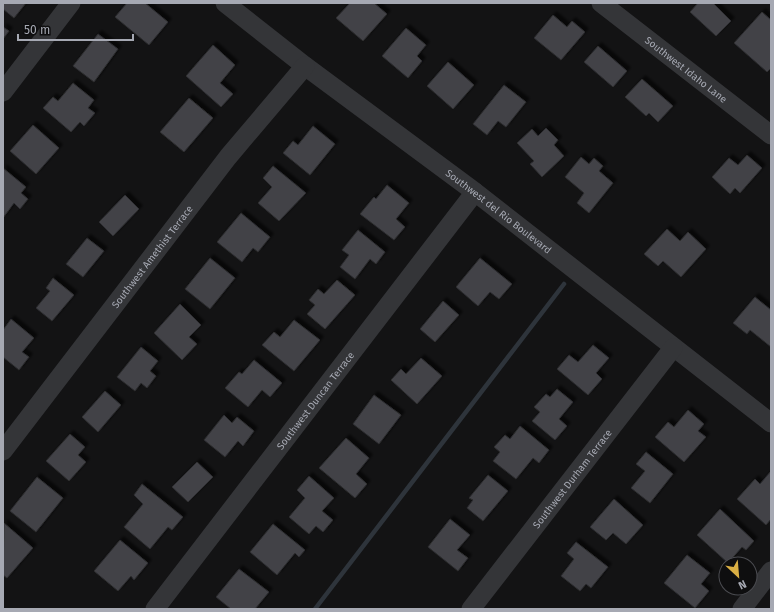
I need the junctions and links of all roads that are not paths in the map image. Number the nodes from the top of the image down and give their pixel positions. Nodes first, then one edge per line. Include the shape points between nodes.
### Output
1 (71, 3) edge
2 (225, 3) edge
3 (601, 3) edge
4 (305, 66) junction
5 (3, 92) edge
6 (771, 135) edge
7 (475, 192) junction
8 (673, 348) junction
9 (771, 423) edge
10 (3, 451) edge
11 (771, 571) edge
12 (155, 609) edge
13 (471, 609) edge
14 (742, 609) edge

1 - 5 street
2 - 4 street, Southwest del Rio Boulevard
3 - 6 street, Southwest Idaho Lane
4 - 7 street, Southwest del Rio Boulevard
4 - 10 street, Southwest Amethist Terrace via 228,157
7 - 8 street, Southwest del Rio Boulevard
7 - 12 street, Southwest Duncan Terrace
8 - 9 street, Southwest del Rio Boulevard
8 - 13 street, Southwest Durham Terrace
11 - 14 street

